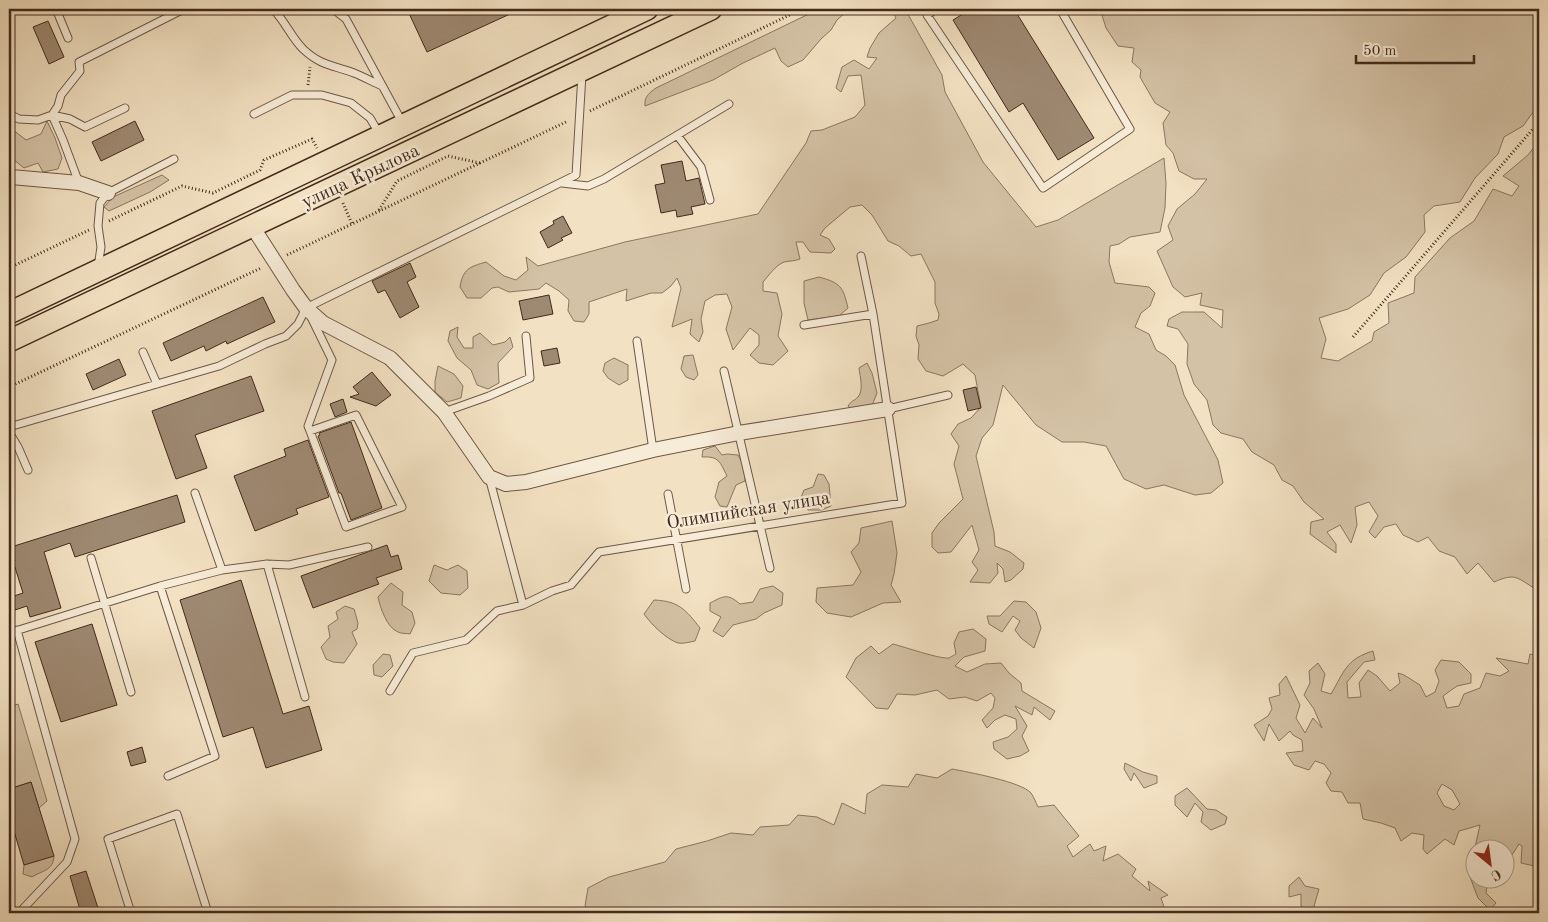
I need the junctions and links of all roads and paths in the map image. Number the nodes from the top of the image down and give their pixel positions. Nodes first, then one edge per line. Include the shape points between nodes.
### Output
1 (56, 9) edge
2 (184, 9) edge
3 (273, 9) edge
4 (332, 9) edge
5 (648, 9) edge
6 (711, 9) edge
7 (802, 9) edge
8 (936, 9) edge
9 (1060, 9) edge
10 (68, 38) dead end
11 (310, 56) junction
12 (582, 71) junction
13 (382, 86) junction
14 (307, 95) junction
15 (729, 104) dead end
16 (125, 108) dead end
17 (9, 114) edge
18 (254, 114) dead end
19 (52, 115) junction
20 (580, 115) junction
21 (1539, 122) edge
22 (403, 125) junction
23 (380, 135) junction
24 (677, 135) junction
25 (312, 139) dead end
26 (174, 159) dead end
27 (481, 163) junction
28 (9, 174) edge
29 (561, 182) junction
30 (79, 183) junction
31 (108, 192) junction
32 (710, 200) dead end
33 (379, 211) junction
34 (98, 226) junction
35 (252, 226) junction
36 (861, 256) dead end
37 (275, 261) junction
38 (9, 268) edge
39 (97, 271) junction
40 (306, 308) junction
41 (9, 313) edge
42 (873, 314) junction
43 (804, 325) dead end
44 (526, 336) dead end
45 (1353, 337) dead end
46 (9, 341) edge
47 (637, 341) dead end
48 (143, 352) dead end
49 (724, 371) dead end
50 (157, 384) junction
51 (9, 387) edge
52 (948, 395) dead end
53 (888, 410) junction
54 (444, 412) junction
55 (9, 427) edge
56 (310, 431) junction
57 (9, 432) edge
58 (740, 433) junction
59 (652, 450) junction
60 (28, 470) dead end
61 (489, 477) junction
62 (195, 493) dead end
63 (668, 494) dead end
64 (760, 526) junction
65 (677, 540) junction
66 (368, 547) dead end
67 (92, 558) dead end
68 (267, 564) junction
69 (770, 568) dead end
70 (222, 570) junction
71 (160, 586) junction
72 (686, 589) dead end
73 (105, 603) junction
74 (523, 605) junction
75 (17, 630) junction
76 (9, 633) edge
77 (390, 691) dead end
78 (131, 692) dead end
79 (305, 697) dead end
80 (168, 776) dead end
81 (19, 913) edge
82 (131, 913) edge
83 (208, 913) edge

1 - 10 lane
2 - 19 lane via 80,62 80,71 61,95
3 - 11 lane
4 - 13 lane via 346,19
5 - 22 main road, улица Крылова
6 - 12 main road, улица Крылова
7 - 20 path
8 - 9 lane via 927,15 1043,188 1130,129
11 - 13 lane
11 - 14 path
12 - 20 lane
12 - 35 main road, улица Крылова
13 - 22 lane
14 - 18 lane via 292,95
14 - 23 lane via 322,95 351,103 370,118
15 - 24 lane
16 - 19 lane via 84,128 70,119
17 - 19 lane via 19,119 38,120
19 - 30 lane
20 - 27 path
20 - 29 lane via 576,175
21 - 45 path
22 - 23 main road, улица Крылова
23 - 39 main road, улица Крылова
24 - 29 lane via 588,186
24 - 32 lane via 702,167
25 - 34 path via 264,160 260,170 213,193 182,186
26 - 31 lane
27 - 33 path
27 - 33 path via 448,156 397,181
28 - 30 street via 12,177
29 - 40 lane
30 - 31 street
31 - 34 lane via 100,202
33 - 37 path
34 - 38 path
34 - 39 lane via 101,247
35 - 37 street
35 - 46 main road, улица Крылова
36 - 42 lane, Олимпийская улица
37 - 40 street
37 - 51 path
39 - 41 main road, улица Крылова
40 - 50 lane via 298,324 286,336 219,366
40 - 54 street via 324,323 390,358
40 - 56 lane via 332,360 308,426
42 - 43 lane
42 - 53 lane, Олимпийская улица
44 - 54 lane via 530,378
47 - 59 lane
48 - 50 lane
49 - 58 lane
50 - 55 lane
52 - 53 lane
53 - 58 street
53 - 64 lane, Олимпийская улица via 902,503
54 - 61 street
56 - 56 lane via 346,527 402,508 356,415
57 - 60 lane
58 - 59 street
58 - 64 lane
59 - 61 street via 526,482 506,484
61 - 74 lane
62 - 70 lane
63 - 65 lane
64 - 65 lane, Олимпийская улица
64 - 69 lane
65 - 72 lane
65 - 74 lane, Олимпийская улица via 599,552 571,585
66 - 68 lane via 289,565
67 - 73 lane
68 - 70 lane
68 - 79 lane
70 - 71 lane
71 - 73 lane
71 - 80 lane via 215,756
73 - 75 lane
73 - 78 lane
74 - 77 lane, Олимпийская улица via 497,611 466,640 413,653
75 - 76 lane
75 - 81 lane via 75,839 67,862
82 - 83 lane via 108,839 177,814

